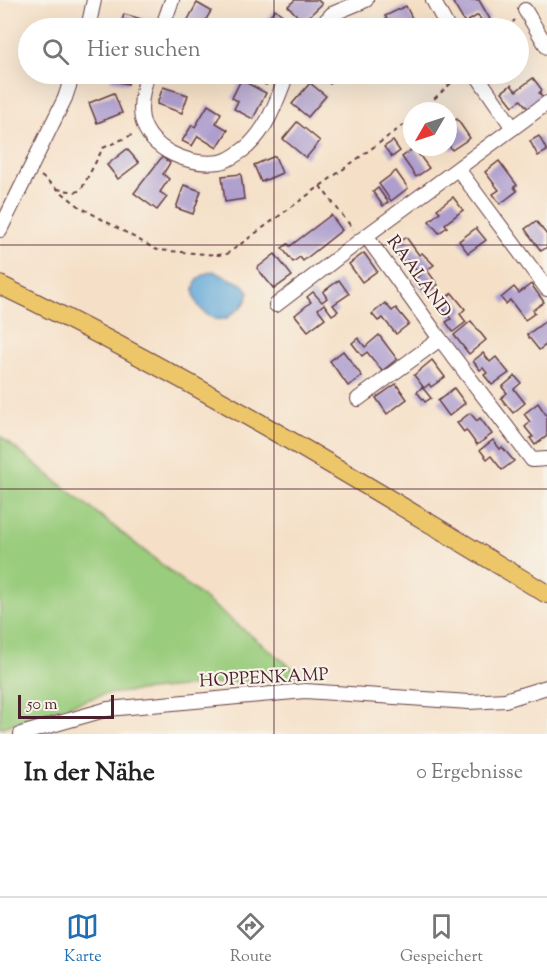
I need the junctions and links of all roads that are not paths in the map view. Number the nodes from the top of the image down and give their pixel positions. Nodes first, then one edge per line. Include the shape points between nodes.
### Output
1 (94, 0) edge
2 (172, 0) edge
3 (366, 0) edge
4 (433, 0) edge
5 (525, 10) dead end
6 (90, 18) edge
7 (166, 18) edge
8 (328, 18) edge
9 (443, 18) edge
10 (547, 47) edge
11 (70, 84) edge
12 (144, 84) edge
13 (282, 84) edge
14 (483, 84) edge
15 (547, 103) edge
16 (513, 128) junction
17 (458, 169) junction
18 (0, 230) edge
19 (363, 238) junction
20 (0, 285) edge
21 (547, 289) edge
22 (276, 304) dead end
23 (440, 339) junction
24 (358, 399) dead end
25 (547, 459) edge
26 (547, 594) edge
27 (547, 687) edge
28 (21, 734) edge

1 - 6 street
2 - 7 street
3 - 8 street
4 - 9 street
5 - 10 street
11 - 18 street
12 - 13 street via 141,108 150,137 186,160 222,162 247,147 269,119
14 - 16 street
15 - 16 street, RAALAND
16 - 17 street, RAALAND
17 - 19 street, RAALAND
17 - 21 street
19 - 22 street, RAALAND
19 - 23 street, RAALAND
20 - 26 main road via 285,437
23 - 24 street, RAALAND
23 - 25 street, RAALAND via 532,460
27 - 28 street, HOPPENKAMP via 505,700 469,702 305,691 108,709

